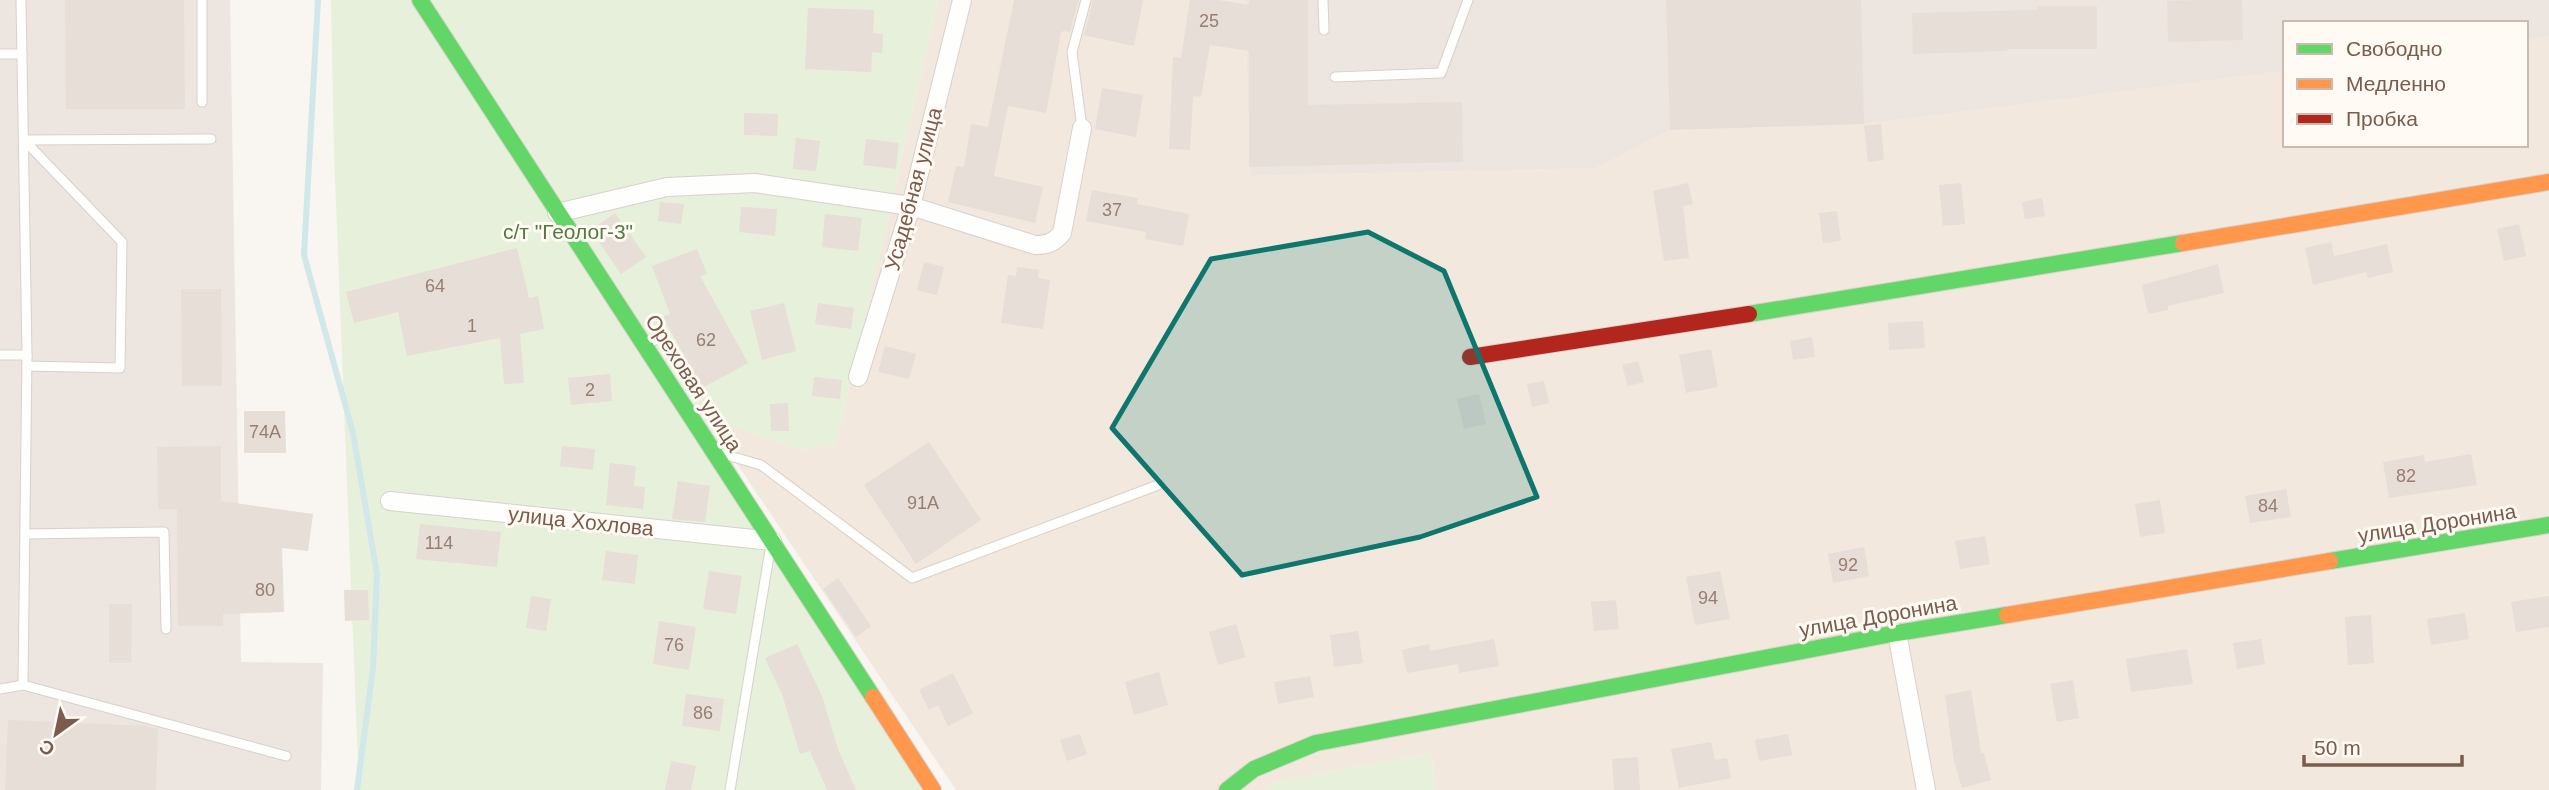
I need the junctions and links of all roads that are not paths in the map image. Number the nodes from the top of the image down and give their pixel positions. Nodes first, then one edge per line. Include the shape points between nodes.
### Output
1 (21, 0) edge
2 (202, 0) edge
3 (420, 0) edge
4 (962, 0) edge
5 (1086, 0) edge
6 (1323, 0) edge
7 (1468, 0) edge
8 (1324, 30) dead end
9 (0, 54) edge
10 (22, 54) junction
11 (1335, 77) dead end
12 (202, 102) dead end
13 (1082, 128) joint
14 (211, 139) dead end
15 (24, 140) junction
16 (2549, 181) edge
17 (911, 206) junction
18 (557, 213) junction
19 (662, 337) dead end
20 (644, 345) junction
21 (0, 355) edge
22 (27, 355) junction
23 (1470, 357) dead end
24 (27, 366) junction
25 (858, 377) dead end
26 (714, 452) junction
27 (1158, 485) dead end
28 (390, 501) dead end
29 (2549, 525) edge
30 (25, 534) junction
31 (772, 541) junction
32 (166, 629) dead end
33 (1897, 633) junction
34 (23, 685) junction
35 (0, 689) edge
36 (286, 757) dead end
37 (730, 790) edge
38 (933, 790) edge
39 (1227, 790) edge
40 (1926, 790) edge

1 - 10 lane
2 - 12 lane
3 - 18 street, Ореховая улица
4 - 17 street, Усадебная улица
5 - 13 lane via 1072,52
6 - 8 lane
7 - 11 lane via 1441,73
9 - 10 lane
10 - 15 lane
13 - 17 street via 1062,233 1047,245
14 - 15 lane
15 - 22 lane
15 - 24 lane via 122,242 120,369
16 - 23 street via 1990,276
17 - 18 street via 755,183 667,187
17 - 25 street, Усадебная улица
18 - 20 street, Ореховая улица
19 - 20 lane
20 - 26 street, Ореховая улица
21 - 22 lane
22 - 24 lane
24 - 30 lane
26 - 27 lane via 761,465 912,578
26 - 31 street, Ореховая улица
28 - 31 street, улица Хохлова
29 - 33 street, улица Доронина
30 - 32 lane via 164,532
30 - 34 lane
31 - 37 lane
31 - 38 street, Ореховая улица
33 - 39 street, улица Доронина via 1316,743 1254,769
33 - 40 street
34 - 35 lane
34 - 36 lane

